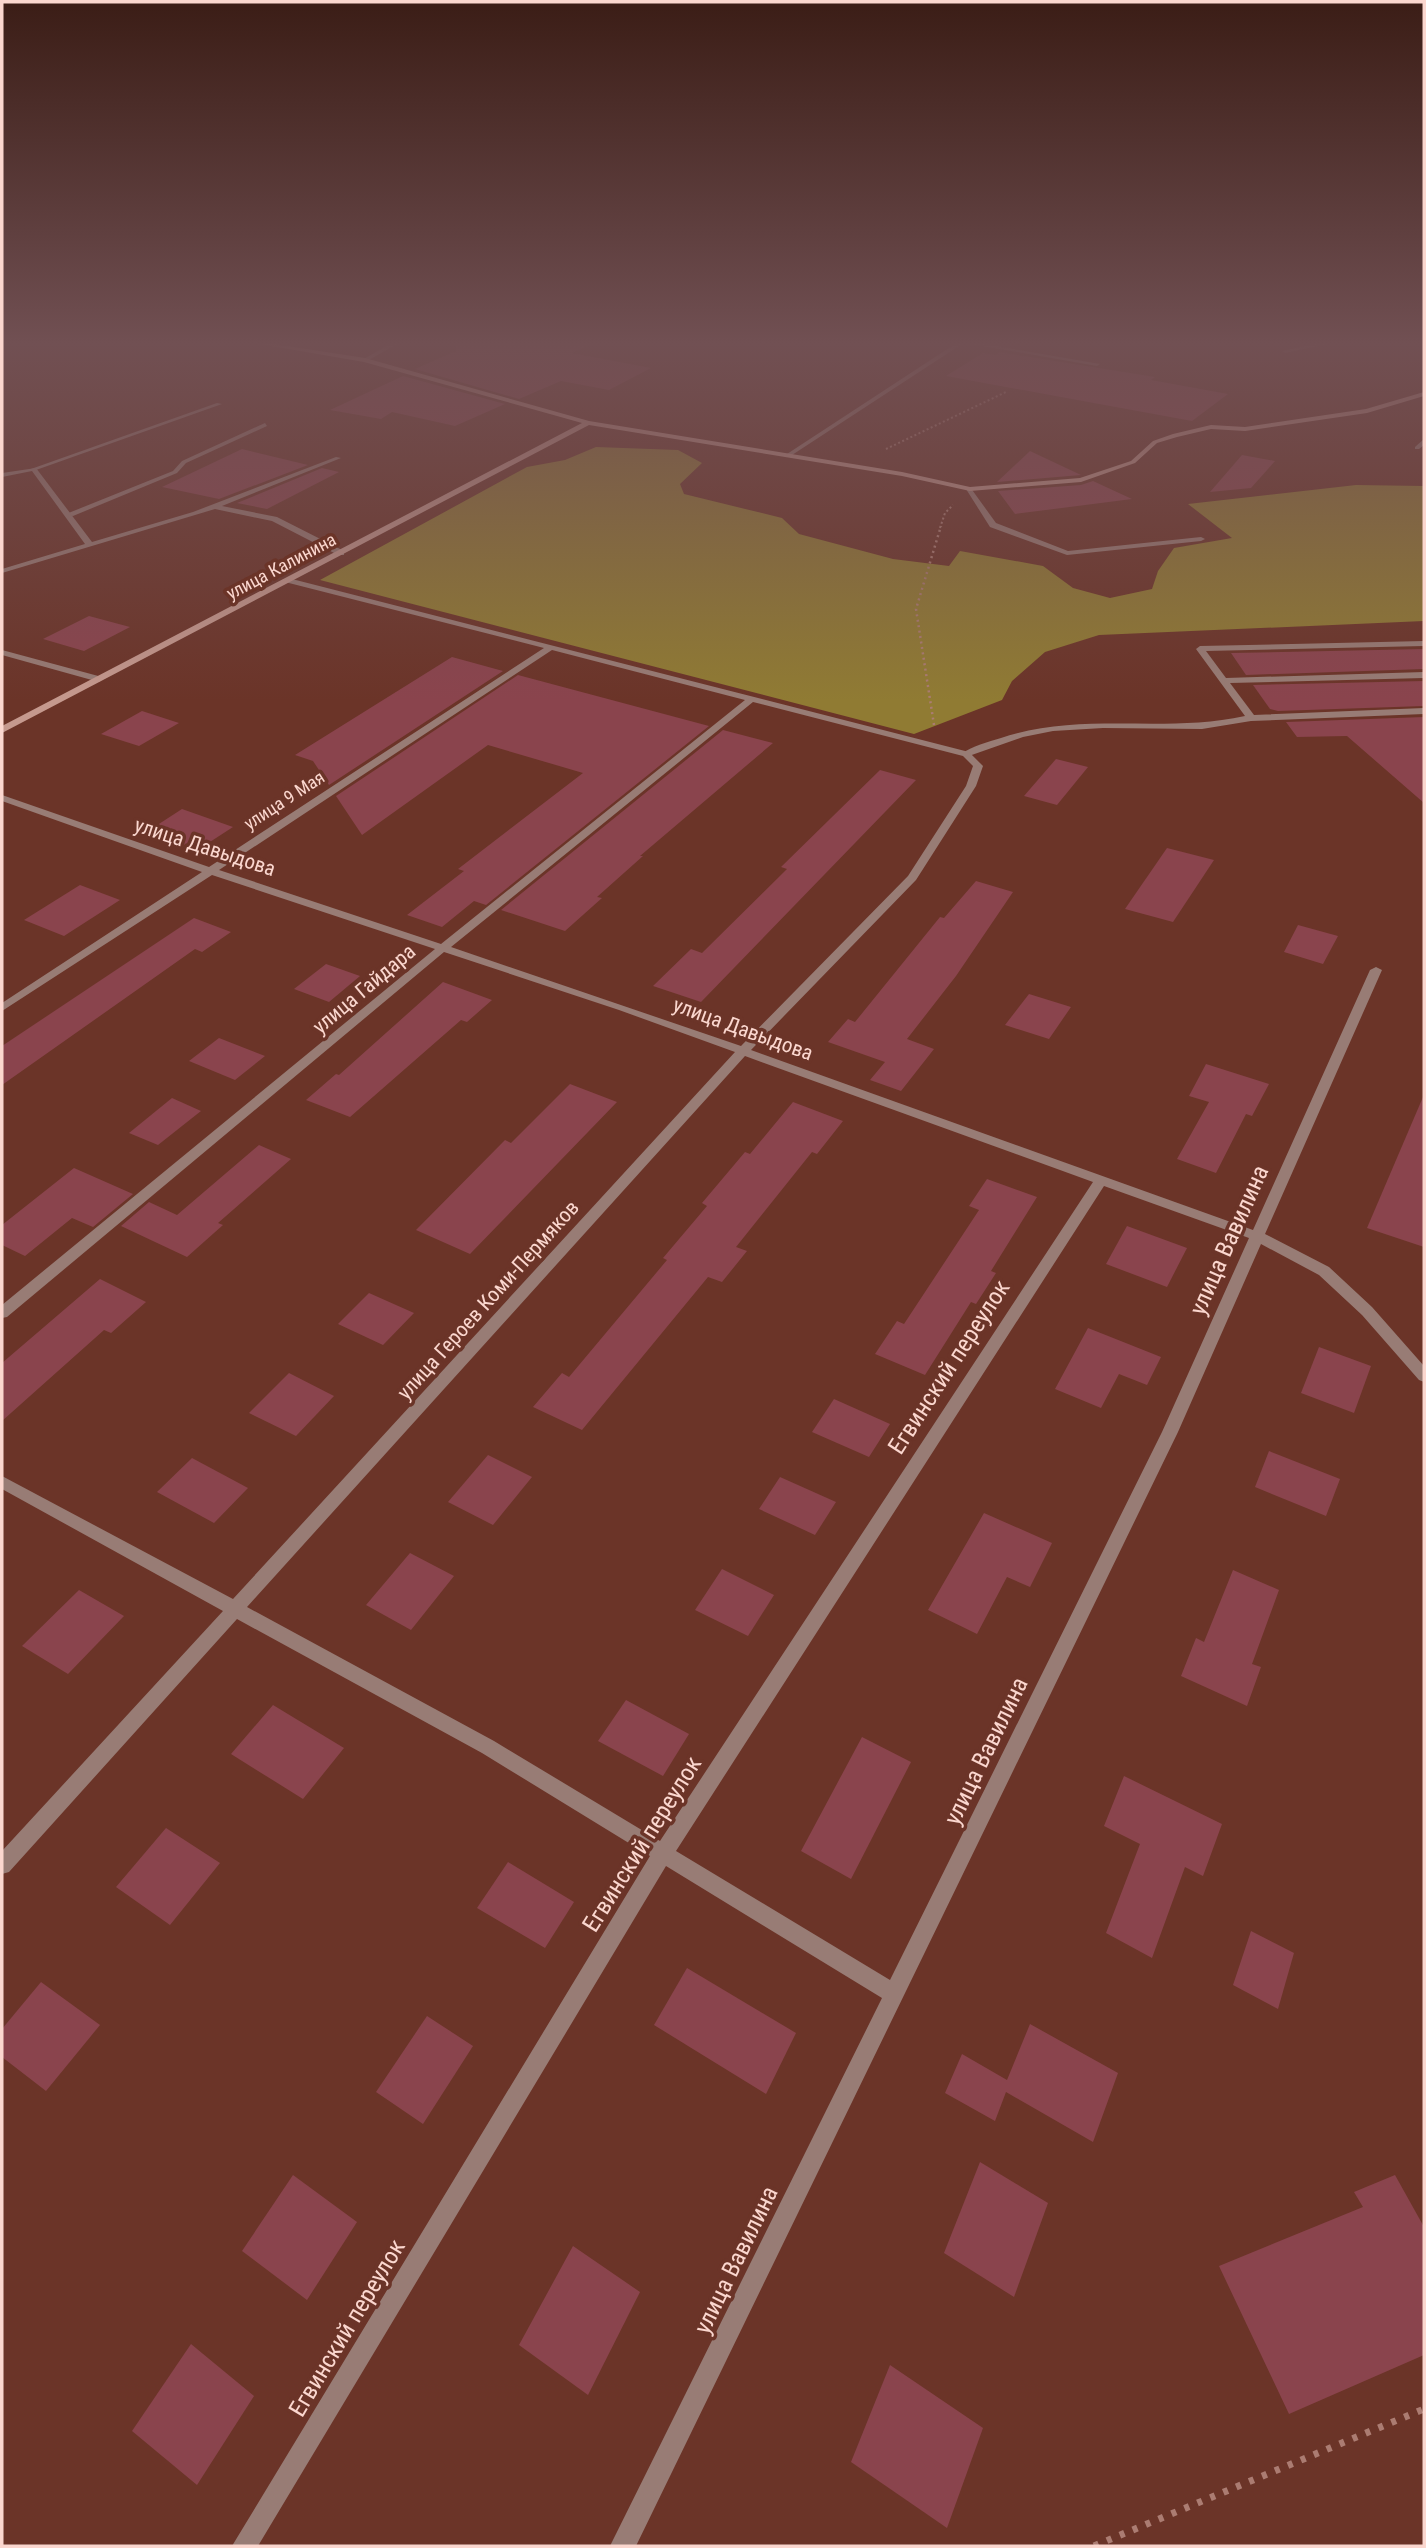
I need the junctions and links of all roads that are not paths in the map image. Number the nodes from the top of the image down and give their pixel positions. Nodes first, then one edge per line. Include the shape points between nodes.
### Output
1 (51, 463) edge
2 (183, 463) edge
3 (326, 463) edge
4 (512, 463) edge
5 (840, 463) edge
6 (1130, 463) edge
7 (34, 469) junction
8 (2, 475) edge
9 (970, 489) junction
10 (215, 507) junction
11 (69, 514) junction
12 (1201, 539) dead end
13 (89, 544) junction
14 (341, 553) junction
15 (2, 571) edge
16 (288, 580) junction
17 (1424, 643) edge
18 (552, 647) junction
19 (2, 652) edge
20 (1424, 675) edge
21 (99, 679) junction
22 (1223, 681) junction
23 (753, 698) junction
24 (1424, 711) edge
25 (1251, 718) junction
26 (2, 730) edge
27 (967, 754) junction
28 (2, 798) edge
29 (208, 871) junction
30 (443, 948) junction
31 (1376, 970) dead end
32 (2, 1008) edge
33 (743, 1051) junction
34 (1101, 1180) junction
35 (1257, 1236) junction
36 (2, 1313) edge
37 (1424, 1376) edge
38 (2, 1482) edge
39 (234, 1610) junction
40 (663, 1853) junction
41 (2, 1865) edge
42 (894, 1994) junction
43 (244, 2546) edge
44 (623, 2546) edge

1 - 7 street
2 - 11 street via 175,472
3 - 10 street
4 - 14 street, улица Калинина
5 - 9 street
6 - 9 street via 1081,480
7 - 8 street
7 - 11 street
9 - 12 street via 993,525 1067,553
10 - 13 street
10 - 14 street via 274,519
11 - 13 street
13 - 15 street
14 - 16 street, улица Калинина
16 - 18 street
16 - 21 street, улица Калинина
17 - 22 street via 1200,649
18 - 23 street
18 - 29 street, улица 9 Мая
19 - 21 street
20 - 22 street
21 - 26 street, улица Калинина
22 - 25 street
23 - 27 street
23 - 30 street, улица Гайдара
24 - 25 street
25 - 27 street via 1171,729 1055,728 1006,738
27 - 33 street, улица Героев Коми-Пермяков via 978,766 971,786 912,878
28 - 29 street, улица Давыдова
29 - 30 street, улица Давыдова
29 - 32 street, улица 9 Мая
30 - 33 street, улица Давыдова
30 - 36 street, улица Гайдара
31 - 35 street, улица Вавилина
33 - 34 street, улица Давыдова
33 - 39 street, улица Героев Коми-Пермяков
34 - 35 street, улица Давыдова
34 - 40 street, Егвинский переулок
35 - 37 street, улица Давыдова via 1324,1271 1367,1311
35 - 42 street, улица Вавилина via 1170,1432
38 - 39 street
39 - 40 street via 488,1747
39 - 41 street, улица Героев Коми-Пермяков
40 - 42 street
40 - 43 street, Егвинский переулок
42 - 44 street, улица Вавилина

